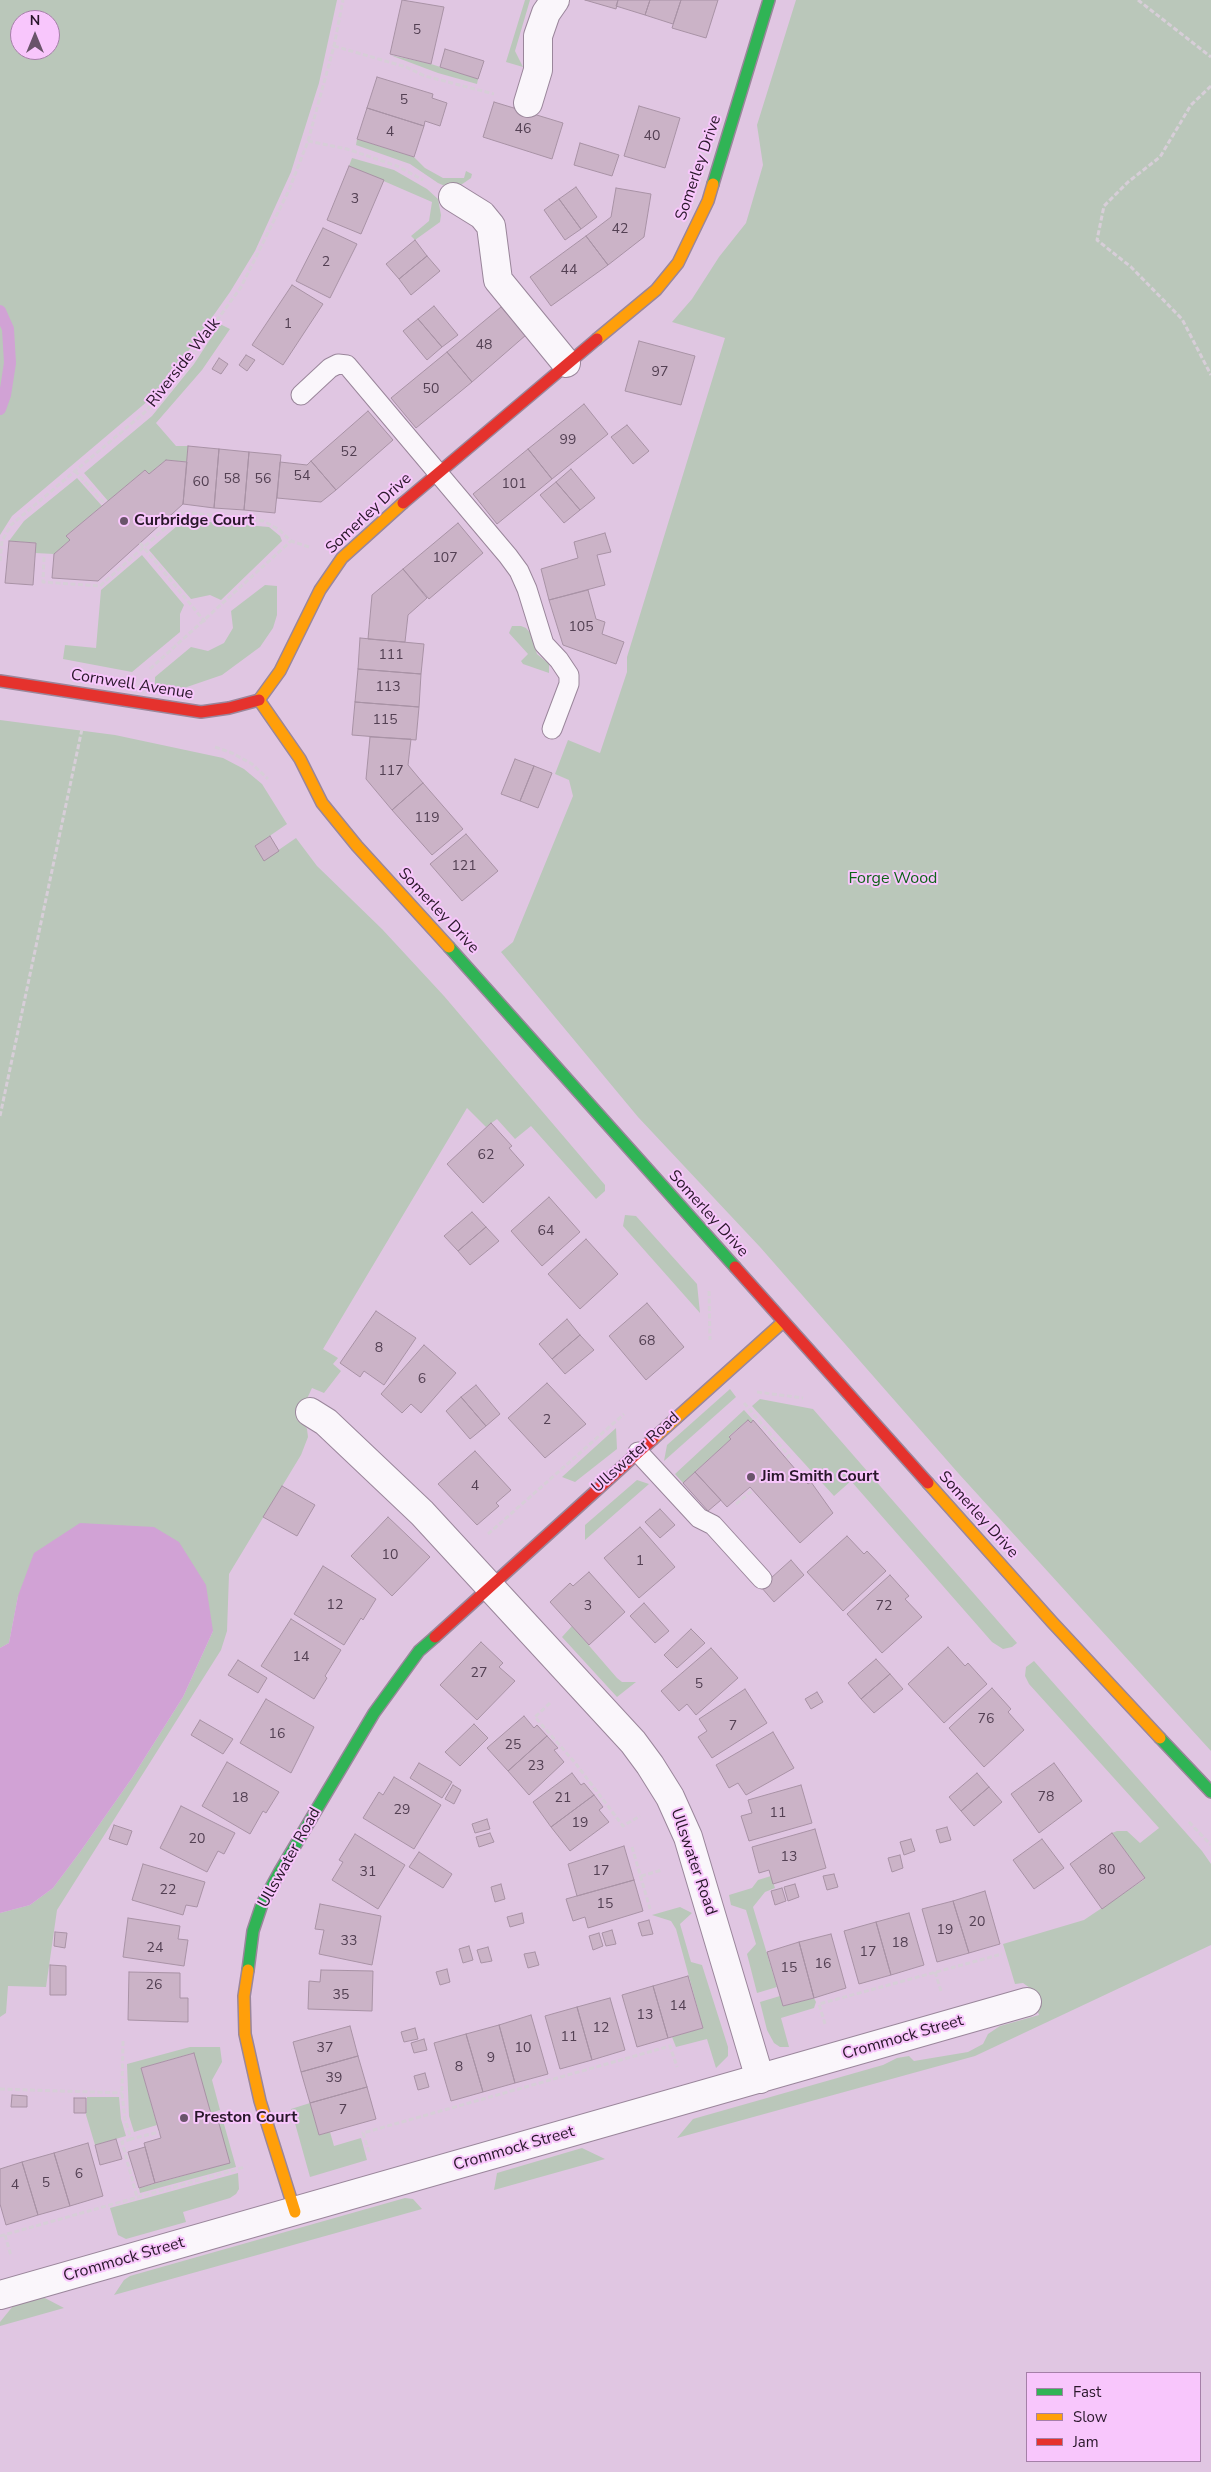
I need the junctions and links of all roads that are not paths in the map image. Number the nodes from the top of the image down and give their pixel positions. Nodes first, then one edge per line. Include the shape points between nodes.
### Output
1 (555, 0) edge
2 (769, 0) edge
3 (528, 103) road end
4 (453, 197) road end
5 (566, 363) junction
6 (301, 395) dead end
7 (437, 473) junction
8 (0, 680) edge
9 (259, 700) junction
10 (552, 729) dead end
11 (782, 1322) junction
12 (310, 1412) dead end
13 (638, 1452) junction
14 (762, 1579) dead end
15 (490, 1585) junction
16 (1211, 1792) edge
17 (1027, 2002) dead end
18 (760, 2079) junction
19 (295, 2212) junction
20 (0, 2295) edge

1 - 3 street via 546,13 538,36 538,70
2 - 5 street, Somerley Drive via 708,201 678,263 656,290
4 - 5 street via 482,215 491,226 498,280
5 - 7 street, Somerley Drive
6 - 7 lane via 330,368 338,364 347,365
7 - 9 street, Somerley Drive via 342,558 320,590 280,671
7 - 10 lane via 519,571 544,644 569,676
8 - 9 street, Cornwell Avenue via 201,712
9 - 11 street, Somerley Drive via 300,759 322,803 357,846
11 - 13 street, Ullswater Road
11 - 16 street, Somerley Drive
12 - 15 street, Ullswater Road via 326,1422 390,1481
13 - 14 lane via 699,1518 713,1525
13 - 15 street, Ullswater Road
15 - 18 street, Ullswater Road via 632,1742 670,1797 688,1837
15 - 19 street, Ullswater Road via 419,1651 394,1683 284,1863 262,1904 253,1931 244,1996 245,2034 260,2101
17 - 18 street, Crommock Street
18 - 19 street, Crommock Street
19 - 20 street, Crommock Street

